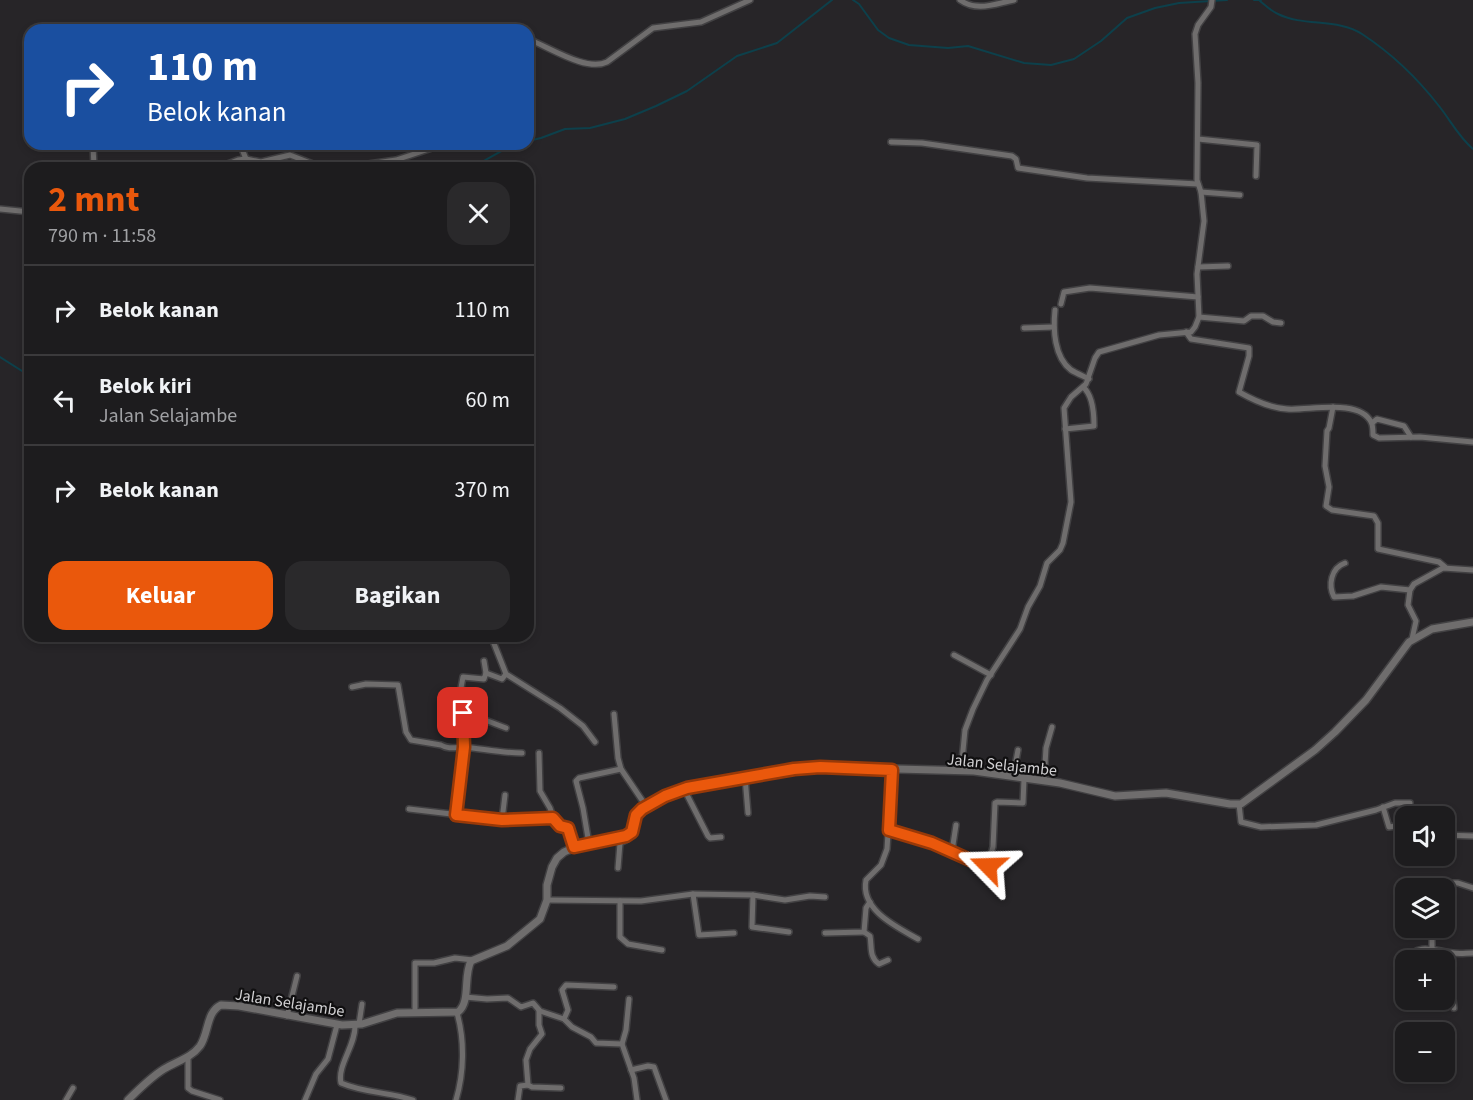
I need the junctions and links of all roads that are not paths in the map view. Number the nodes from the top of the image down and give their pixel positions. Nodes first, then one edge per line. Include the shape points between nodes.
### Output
1 (750, 0) edge
2 (960, 0) edge
3 (1014, 0) edge
4 (1212, 0) edge
5 (534, 42) edge
6 (1198, 139) junction
7 (891, 142) dead end
8 (242, 150) edge
9 (426, 150) edge
10 (246, 159) junction
11 (230, 162) edge
12 (252, 162) edge
13 (268, 162) edge
14 (308, 162) edge
15 (382, 162) edge
16 (1256, 176) dead end
17 (1198, 184) junction
18 (1202, 192) junction
19 (1240, 195) dead end
20 (0, 209) edge
21 (24, 211) edge
22 (1228, 266) dead end
23 (1198, 267) junction
24 (1198, 297) junction
25 (1061, 304) dead end
26 (1055, 310) dead end
27 (1199, 317) junction
28 (1281, 323) dead end
29 (1054, 327) junction
30 (1024, 328) dead end
31 (1186, 332) junction
32 (1089, 379) junction
33 (1083, 387) junction
34 (1333, 408) junction
35 (1372, 423) junction
36 (1065, 429) junction
37 (1411, 437) junction
38 (1473, 442) edge
39 (1344, 563) dead end
40 (1445, 567) junction
41 (1473, 570) edge
42 (1410, 590) junction
43 (1473, 622) edge
44 (1412, 639) junction
45 (493, 642) edge
46 (954, 655) dead end
47 (484, 661) dead end
48 (486, 673) junction
49 (506, 674) junction
50 (991, 675) junction
51 (352, 687) dead end
52 (463, 709) junction
53 (614, 714) dead end
54 (1052, 727) dead end
55 (506, 728) dead end
56 (595, 742) dead end
57 (464, 747) junction
58 (1018, 750) dead end
59 (522, 753) dead end
60 (539, 753) dead end
61 (621, 769) junction
62 (892, 770) junction
63 (961, 771) junction
64 (745, 777) junction
65 (1013, 777) junction
66 (1024, 779) junction
67 (1044, 781) junction
68 (684, 789) junction
69 (505, 795) dead end
70 (1410, 803) dead end
71 (1239, 804) junction
72 (646, 806) junction
73 (1383, 807) junction
74 (409, 809) dead end
75 (748, 813) dead end
76 (456, 815) junction
77 (553, 818) junction
78 (502, 820) junction
79 (956, 825) dead end
80 (1395, 826) edge
81 (889, 830) junction
82 (1455, 835) edge
83 (626, 836) junction
84 (1473, 836) edge
85 (721, 837) dead end
86 (589, 844) junction
87 (574, 847) junction
88 (952, 851) junction
89 (618, 868) dead end
90 (1455, 883) edge
91 (1473, 888) edge
92 (693, 894) junction
93 (753, 895) junction
94 (825, 897) dead end
95 (547, 900) junction
96 (620, 901) junction
97 (870, 902) junction
98 (789, 932) dead end
99 (864, 932) junction
100 (734, 933) dead end
101 (825, 933) dead end
102 (1432, 938) edge
103 (918, 939) dead end
104 (1432, 949) junction
105 (662, 950) dead end
106 (1423, 950) edge
107 (1437, 950) edge
108 (1455, 953) edge
109 (1473, 953) edge
110 (473, 960) junction
111 (888, 960) dead end
112 (297, 976) dead end
113 (614, 987) dead end
114 (465, 997) junction
115 (629, 999) dead end
116 (362, 1004) dead end
117 (539, 1011) junction
118 (415, 1013) junction
119 (457, 1013) junction
120 (287, 1016) junction
121 (564, 1019) junction
122 (337, 1025) junction
123 (357, 1025) junction
124 (622, 1044) junction
125 (188, 1056) junction
126 (631, 1070) junction
127 (528, 1084) junction
128 (73, 1088) dead end
129 (561, 1088) dead end
130 (66, 1100) edge
131 (128, 1100) edge
132 (220, 1100) edge
133 (305, 1100) edge
134 (413, 1100) edge
135 (456, 1100) edge
136 (518, 1100) edge
137 (637, 1100) edge
138 (666, 1100) edge

1 - 5 street via 701,22 653,28 599,65 586,64
2 - 3 street via 978,8
4 - 6 street via 1212,7 1195,34
6 - 16 street via 1258,146
6 - 17 street
7 - 17 street via 1012,156 1018,168 1078,177
8 - 10 street
9 - 15 street
10 - 11 street
10 - 12 street
13 - 14 street via 290,155
17 - 18 street
18 - 19 street
18 - 23 street via 1204,221
20 - 21 street
22 - 23 street
23 - 24 street
24 - 25 street via 1090,288 1064,292
24 - 27 street
26 - 29 street
27 - 28 street via 1244,321 1251,316 1263,316
27 - 31 street via 1194,329
29 - 30 street
29 - 32 street via 1065,364
31 - 32 street via 1102,350 1095,358
31 - 34 street via 1193,340 1250,348 1238,389 1241,393 1288,410
32 - 33 street
33 - 36 street via 1065,405
33 - 36 street via 1090,398 1094,426
34 - 35 street via 1355,409
34 - 40 street via 1327,430 1326,507 1374,516 1378,523 1378,549 1439,562
35 - 37 street via 1377,419 1404,426
35 - 37 street via 1375,437
36 - 50 street via 1071,502 1063,543 1047,562 1020,629
37 - 38 street
39 - 42 street via 1332,573 1334,597 1381,587
40 - 41 street
40 - 42 street via 1418,581
42 - 44 street via 1408,607 1416,621
43 - 44 street via 1432,628
44 - 71 street via 1363,704 1329,738
45 - 49 street
46 - 50 street
47 - 48 street
48 - 49 street via 501,679
48 - 52 street via 483,680 462,678 458,704
49 - 56 street via 560,708 583,726
50 - 63 street via 966,730
51 - 57 street via 397,684 408,739 446,748
52 - 55 street
52 - 57 street
53 - 61 street
54 - 67 street
57 - 59 street
57 - 76 street
58 - 65 street
60 - 77 street via 540,791
61 - 72 street
61 - 86 street via 576,781
62 - 63 street, Jalan Selajambe
62 - 64 street, Jalan Selajambe via 812,768
62 - 81 street
63 - 65 street, Jalan Selajambe
64 - 68 street, Jalan Selajambe
64 - 75 street
65 - 66 street, Jalan Selajambe
66 - 67 street, Jalan Selajambe
66 - 88 street via 1024,802 995,803 988,866
67 - 71 street, Jalan Selajambe via 1115,796 1166,793
68 - 72 street, Jalan Selajambe
68 - 85 street via 708,836
69 - 78 street
70 - 73 street
71 - 73 street via 1241,822 1261,827 1326,824
72 - 83 street via 636,815 632,831
73 - 80 street via 1389,827
74 - 76 street
76 - 78 street
77 - 78 street
77 - 87 street via 568,828
79 - 88 street
81 - 88 street
81 - 97 street via 885,858 865,883
82 - 84 street
83 - 86 street
83 - 89 street via 620,843
86 - 87 street
87 - 95 street via 555,862
90 - 91 street
92 - 93 street
92 - 96 street
92 - 100 street via 699,935
93 - 94 street via 785,900
93 - 98 street via 752,927
95 - 96 street
95 - 110 street via 540,919 523,935 494,953
96 - 105 street via 620,938 628,944
97 - 99 street
97 - 103 street via 890,922
99 - 101 street
99 - 111 street via 871,938 875,962
102 - 104 street
104 - 106 street
104 - 107 street
108 - 109 street
110 - 114 street
110 - 118 street via 415,963
112 - 120 street
113 - 121 street via 564,986 568,1010
114 - 117 street via 508,998 521,1007 533,1003
114 - 119 street via 463,1009
115 - 124 street
116 - 123 street
117 - 121 street
117 - 127 street via 542,1034 526,1060
118 - 119 street, Jalan Selajambe
118 - 123 street, Jalan Selajambe via 394,1014
119 - 135 street via 462,1075
120 - 122 street, Jalan Selajambe
120 - 125 street, Jalan Selajambe via 219,1006 213,1011 201,1044
121 - 124 street via 596,1043
122 - 123 street, Jalan Selajambe
122 - 133 street via 328,1059 316,1074
123 - 134 street via 341,1083
124 - 126 street
125 - 131 street, Jalan Selajambe via 158,1073
125 - 132 street via 190,1090
126 - 137 street
126 - 138 street via 654,1067
127 - 129 street
127 - 136 street via 520,1086
128 - 130 street

